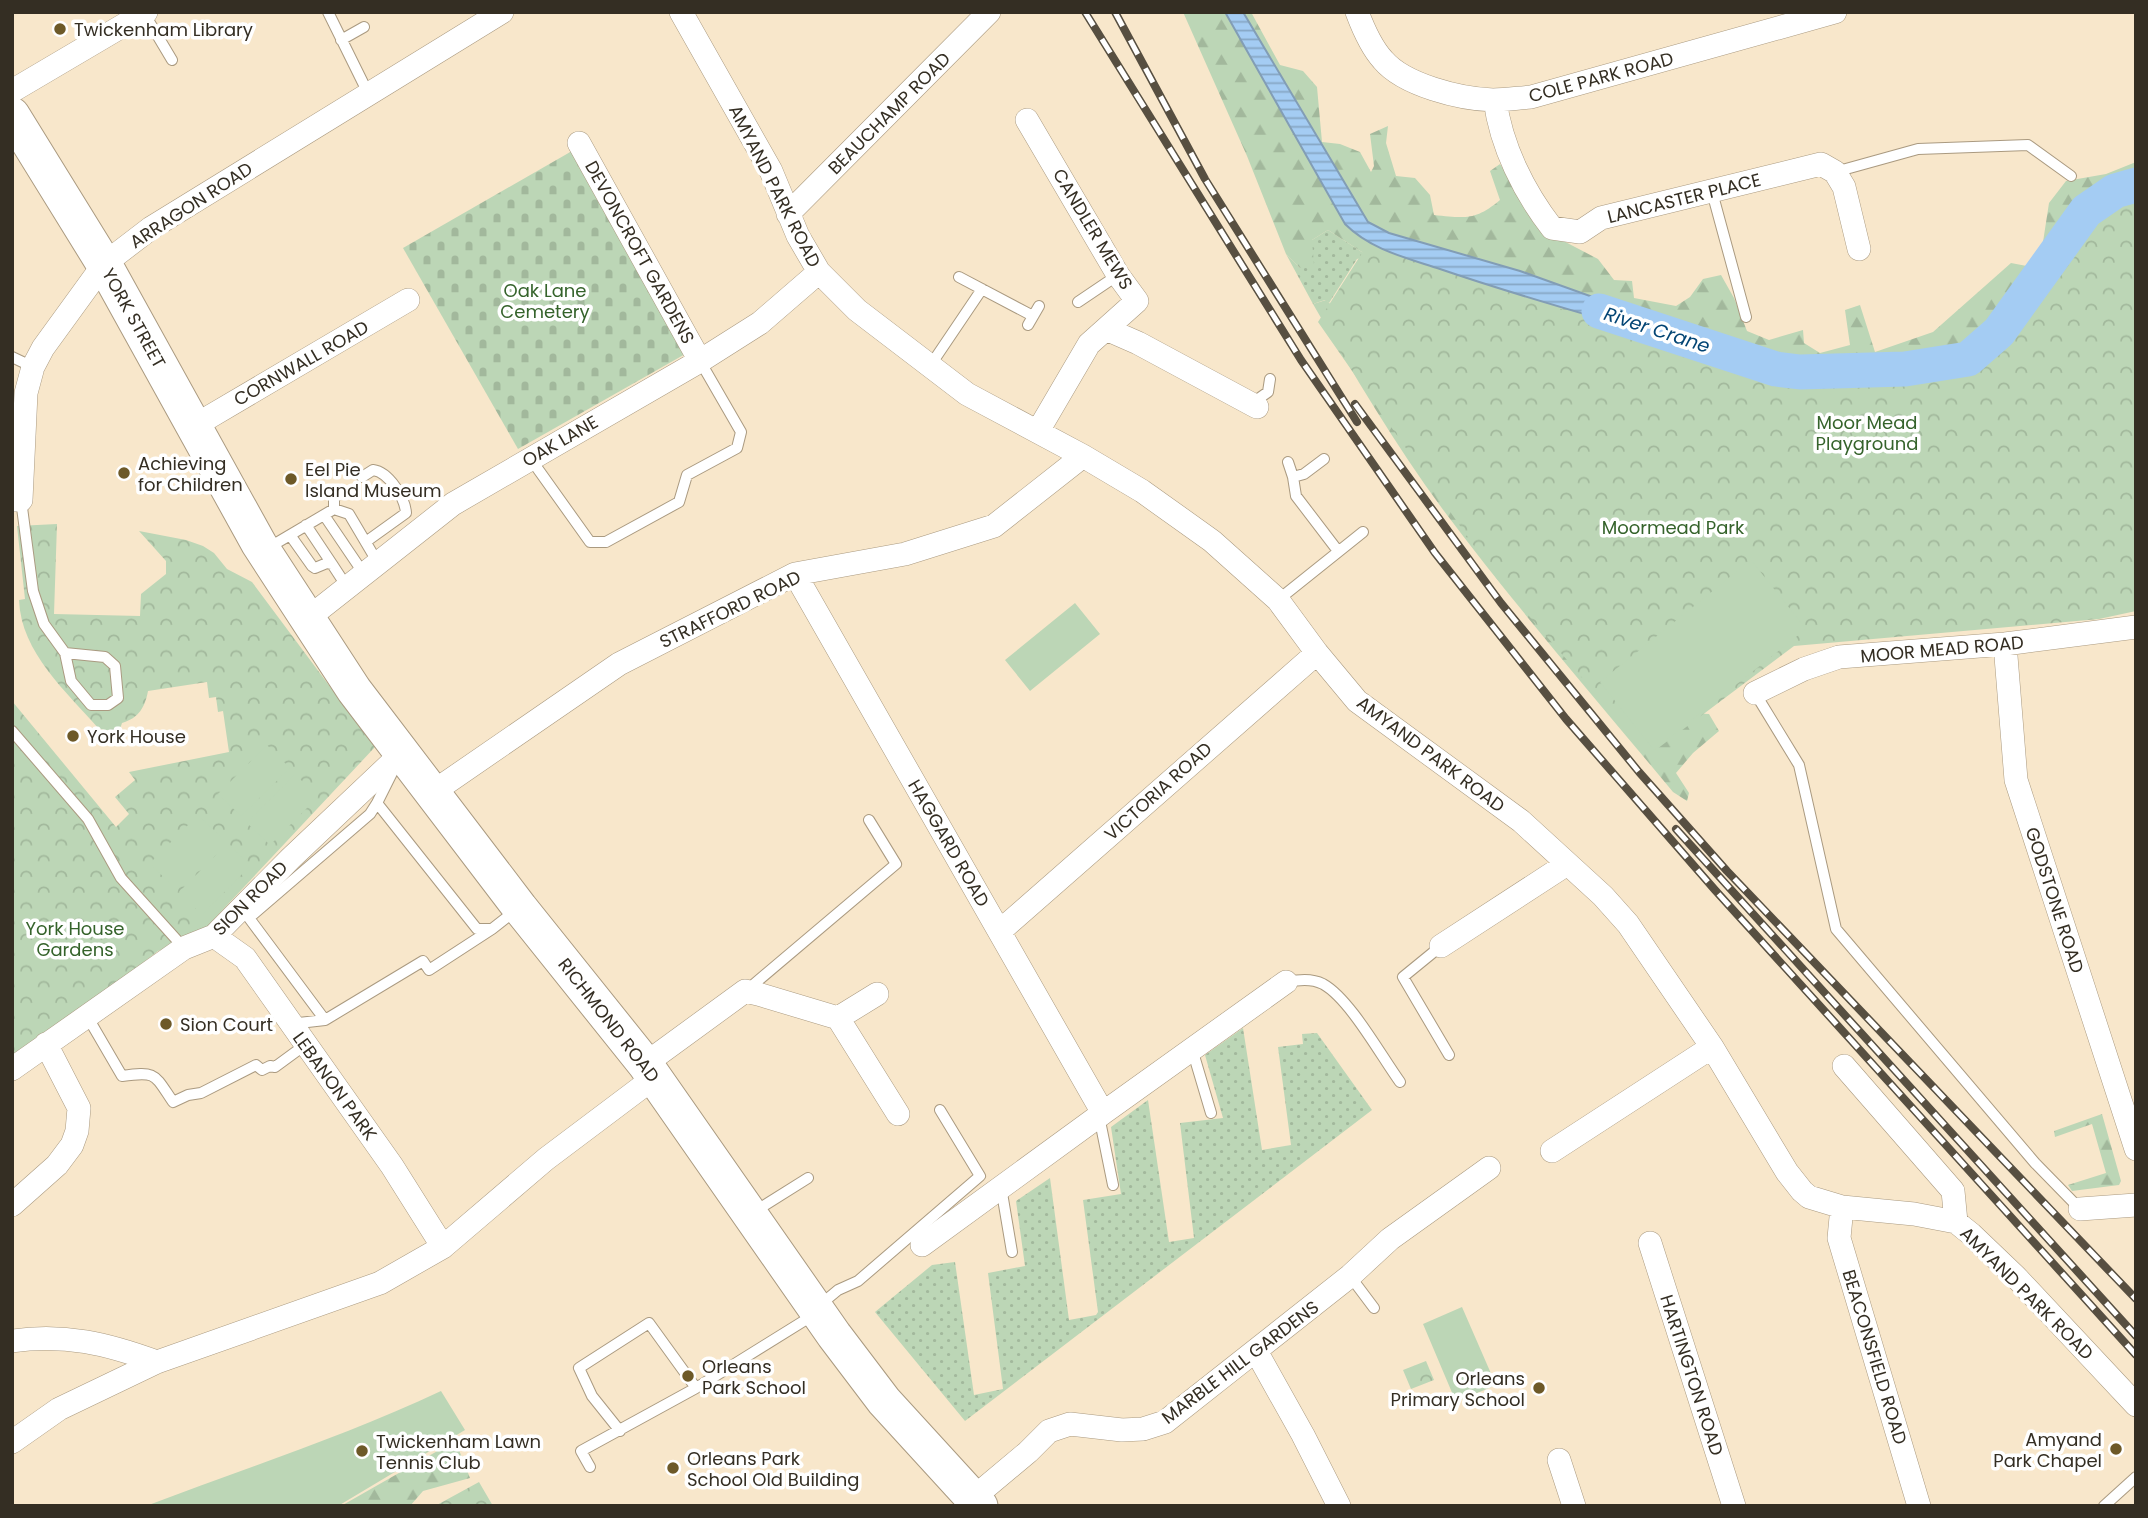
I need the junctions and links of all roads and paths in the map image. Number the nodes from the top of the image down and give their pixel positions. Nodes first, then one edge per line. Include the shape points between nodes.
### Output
1 (328, 12) edge
2 (502, 12) edge
3 (989, 12) edge
4 (1357, 12) edge
5 (1835, 12) edge
6 (145, 13) edge
7 (682, 13) edge
8 (364, 27) dead end
9 (341, 40) junction
10 (172, 60) dead end
11 (12, 91) edge
12 (368, 93) junction
13 (1495, 100) junction
14 (12, 115) edge
15 (1027, 120) dead end
16 (579, 143) dead end
17 (1835, 172) junction
18 (2071, 176) dead end
19 (1712, 192) junction
20 (788, 214) junction
21 (1859, 249) dead end
22 (104, 264) junction
23 (819, 272) junction
24 (1118, 275) junction
25 (960, 277) dead end
26 (982, 289) junction
27 (408, 300) dead end
28 (1078, 302) dead end
29 (1033, 316) dead end
30 (1746, 317) dead end
31 (1105, 329) junction
32 (700, 361) junction
33 (22, 362) edge
34 (930, 366) junction
35 (1270, 379) dead end
36 (1254, 406) joint
37 (194, 426) junction
38 (1038, 432) junction
39 (1083, 456) junction
40 (530, 458) junction
41 (1324, 459) dead end
42 (1289, 461) dead end
43 (362, 477) dead end
44 (1293, 477) junction
45 (338, 493) dead end
46 (17, 500) edge
47 (334, 509) junction
48 (324, 515) junction
49 (306, 526) junction
50 (1363, 532) dead end
51 (267, 537) junction
52 (367, 541) junction
53 (1338, 551) junction
54 (332, 564) junction
55 (795, 574) junction
56 (363, 575) junction
57 (1278, 600) junction
58 (307, 619) junction
59 (2136, 627) edge
60 (2005, 644) junction
61 (65, 653) junction
62 (1317, 653) junction
63 (1755, 693) joint
64 (12, 730) edge
65 (402, 753) junction
66 (433, 792) junction
67 (377, 803) junction
68 (869, 820) dead end
69 (1567, 863) junction
70 (520, 908) junction
71 (249, 918) junction
72 (492, 929) junction
73 (1000, 931) junction
74 (214, 936) junction
75 (1441, 946) joint
76 (184, 948) junction
77 (1286, 982) joint
78 (745, 991) junction
79 (877, 994) dead end
80 (87, 1016) junction
81 (838, 1018) junction
82 (324, 1020) junction
83 (290, 1024) junction
84 (46, 1044) junction
85 (305, 1045) junction
86 (1712, 1047) junction
87 (1192, 1049) junction
88 (1449, 1055) dead end
89 (1844, 1066) dead end
90 (12, 1069) edge
91 (650, 1071) junction
92 (1400, 1082) dead end
93 (940, 1110) dead end
94 (1211, 1113) dead end
95 (898, 1114) dead end
96 (1101, 1114) junction
97 (2136, 1149) edge
98 (1552, 1151) dead end
99 (1489, 1168) dead end
100 (808, 1178) dead end
101 (1113, 1185) dead end
102 (1001, 1187) junction
103 (12, 1205) edge
104 (2136, 1205) edge
105 (1842, 1207) junction
106 (2080, 1209) joint
107 (749, 1215) junction
108 (1955, 1222) junction
109 (1650, 1243) dead end
110 (922, 1245) dead end
111 (443, 1247) junction
112 (1012, 1252) dead end
113 (1350, 1276) junction
114 (1374, 1308) dead end
115 (816, 1311) junction
116 (12, 1341) edge
117 (1256, 1351) junction
118 (157, 1362) junction
119 (696, 1388) junction
120 (2136, 1405) edge
121 (620, 1431) junction
122 (12, 1442) edge
123 (1559, 1460) dead end
124 (590, 1467) dead end
125 (2136, 1477) edge
126 (976, 1502) edge
127 (1339, 1506) edge
128 (1574, 1506) edge
129 (1734, 1506) edge
130 (1919, 1506) edge
131 (2104, 1506) edge

1 - 9 lane
2 - 12 street, ARRAGON ROAD
3 - 20 street, BEAUCHAMP ROAD
4 - 13 street, COLE PARK ROAD via 1382,60 1406,79
5 - 13 street, COLE PARK ROAD via 1531,97
6 - 10 lane
6 - 11 street
7 - 20 street, AMYAND PARK ROAD via 771,172
8 - 9 lane
9 - 12 lane
12 - 22 street, ARRAGON ROAD via 151,228
13 - 19 street, LANCASTER PLACE via 1507,146 1530,200 1552,228 1580,232 1601,218
14 - 22 main road, YORK STREET
15 - 24 street, CANDLER MEWS
16 - 32 street, DEVONCROFT GARDENS
17 - 18 lane via 1918,149 2028,145
17 - 19 street, LANCASTER PLACE via 1821,164
17 - 21 street via 1844,187
19 - 30 lane
20 - 23 street, AMYAND PARK ROAD
22 - 33 street, ARRAGON ROAD via 43,348
22 - 37 main road, YORK STREET
23 - 32 street, OAK LANE via 760,323
23 - 34 street, AMYAND PARK ROAD via 857,310
24 - 28 lane
24 - 31 street, CANDLER MEWS via 1137,301
25 - 26 lane
26 - 29 lane
26 - 34 lane
27 - 37 street, CORNWALL ROAD
31 - 36 street
31 - 38 street, CANDLER MEWS via 1089,344
32 - 40 street, OAK LANE
32 - 40 lane via 741,432 737,448 687,475 679,502 606,542 590,542
33 - 46 street, ARRAGON ROAD via 26,393
34 - 38 street, AMYAND PARK ROAD via 967,394
35 - 36 lane via 1268,392
37 - 51 main road, YORK STREET
38 - 39 street, AMYAND PARK ROAD
39 - 55 street, STRAFFORD ROAD via 994,526 905,554
39 - 57 street, AMYAND PARK ROAD via 1212,541
40 - 56 street, OAK LANE via 453,503
41 - 44 lane
42 - 44 lane
43 - 52 lane via 373,470 386,475 405,506 405,513
44 - 53 lane via 1296,496
45 - 47 lane
46 - 61 lane via 33,591 44,624
47 - 48 lane
47 - 52 lane via 349,514
48 - 49 lane
48 - 56 lane
49 - 51 lane
49 - 54 lane
50 - 53 lane
51 - 54 lane via 315,568
51 - 58 main road, RICHMOND ROAD
52 - 56 lane
53 - 57 lane
54 - 56 lane
55 - 66 street, STRAFFORD ROAD via 619,664
55 - 73 street, HAGGARD ROAD
56 - 58 street, OAK LANE
57 - 62 street, AMYAND PARK ROAD
58 - 65 main road, RICHMOND ROAD
59 - 60 street, MOOR MEAD ROAD
60 - 63 street, MOOR MEAD ROAD via 1839,657
60 - 97 street, GODSTONE ROAD via 2016,780
61 - 61 lane via 71,681 91,705 108,705 118,698 115,666 105,657
62 - 69 street, AMYAND PARK ROAD via 1357,701 1521,821
62 - 73 street, VICTORIA ROAD
63 - 106 lane via 1798,765 1836,929 2035,1163
64 - 76 lane via 88,819 121,878
65 - 66 main road, RICHMOND ROAD
65 - 67 lane
65 - 74 street, SION ROAD
66 - 70 main road, RICHMOND ROAD
67 - 71 lane via 370,814
67 - 72 lane via 477,929
68 - 78 lane via 896,864
69 - 75 street
69 - 86 street, AMYAND PARK ROAD via 1628,924
70 - 72 lane
70 - 91 main road, RICHMOND ROAD
71 - 74 lane
71 - 82 lane
72 - 82 lane via 429,970 423,961
73 - 96 street, HAGGARD ROAD
74 - 76 street, SION ROAD
74 - 83 street, LEBANON PARK via 244,958
75 - 88 lane via 1399,973
76 - 80 street, SION ROAD
77 - 87 street
77 - 92 lane via 1304,979 1321,983 1339,997
78 - 81 street
78 - 91 street
79 - 81 street
80 - 84 street, SION ROAD
80 - 85 lane via 122,1076 155,1076 173,1102 257,1065 262,1070 275,1067
81 - 95 street
82 - 83 lane
83 - 85 street, LEBANON PARK
84 - 90 street, SION ROAD
84 - 103 street via 79,1108 77,1131 57,1165
85 - 111 street, LEBANON PARK via 392,1166
86 - 98 street
86 - 105 street, AMYAND PARK ROAD via 1802,1191
87 - 94 lane
87 - 96 street
89 - 108 street via 1953,1191
91 - 107 main road, RICHMOND ROAD
91 - 111 street
93 - 115 lane via 980,1176 858,1281 838,1290
96 - 101 lane
96 - 102 street
99 - 113 street, MARBLE HILL GARDENS via 1390,1239
100 - 107 lane
102 - 110 street
102 - 112 lane
104 - 106 street
105 - 108 street, AMYAND PARK ROAD
105 - 130 street, BEACONSFIELD ROAD via 1839,1238
107 - 115 main road, RICHMOND ROAD
108 - 120 street, AMYAND PARK ROAD via 2016,1277
109 - 129 street, HARTINGTON ROAD
111 - 118 street via 380,1283
113 - 114 lane
113 - 117 street, MARBLE HILL GARDENS
115 - 119 lane
115 - 126 main road, RICHMOND ROAD via 884,1401
116 - 118 street via 42,1336 84,1340
117 - 126 street, MARBLE HILL GARDENS via 1166,1422 1122,1430 1070,1424 1049,1431
117 - 127 street
118 - 122 street via 60,1409
119 - 121 lane
119 - 121 lane via 649,1323 579,1368 592,1396
121 - 124 lane via 581,1451
123 - 128 street
125 - 131 lane

